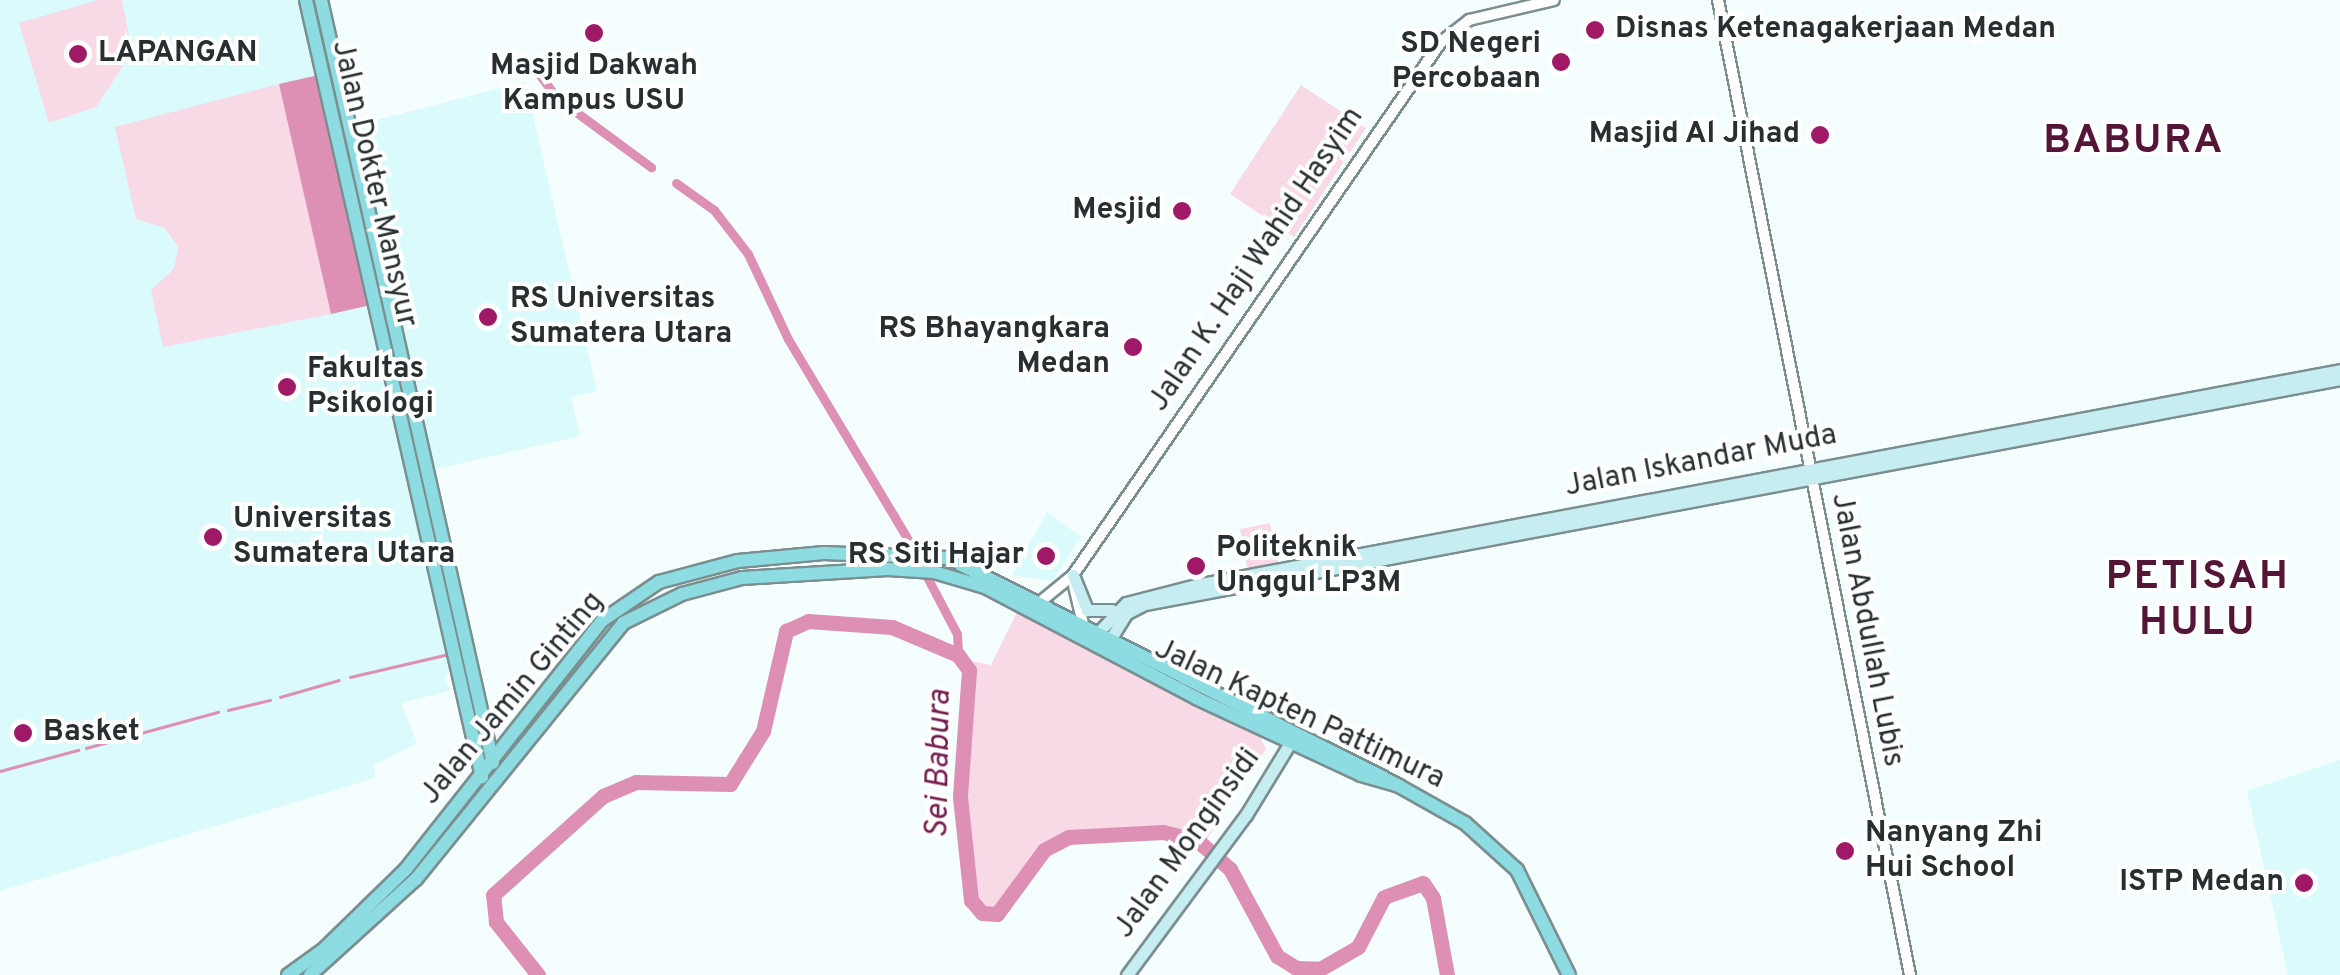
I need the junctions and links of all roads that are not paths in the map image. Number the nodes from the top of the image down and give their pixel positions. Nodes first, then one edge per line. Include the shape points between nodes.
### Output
1 (306, 0) edge
2 (320, 0) edge
3 (1554, 0) edge
4 (1718, 0) edge
5 (2340, 370) edge
6 (2340, 380) edge
7 (2267, 388) junction
8 (1810, 473) junction
9 (824, 553) junction
10 (1347, 561) junction
11 (825, 570) junction
12 (1073, 575) junction
13 (1040, 602) junction
14 (1114, 609) junction
15 (1089, 634) junction
16 (1106, 645) junction
17 (483, 724) junction
18 (518, 729) junction
19 (473, 740) junction
20 (1290, 742) junction
21 (492, 761) junction
22 (496, 776) junction
23 (1395, 781) junction
24 (483, 782) junction
25 (465, 795) junction
26 (288, 975) edge
27 (310, 975) edge
28 (1127, 975) edge
29 (1570, 975) edge
30 (1910, 975) edge

1 - 19 main road, Jalan Dokter Mansyur
2 - 17 main road, Jalan Dokter Mansyur
3 - 12 street, Jalan K. Haji Wahid Hasyim via 1469,20 1412,76
4 - 8 street, Jalan Abdullah Lubis
5 - 7 main road, Jalan Iskandar Muda
6 - 7 main road, Jalan Iskandar Muda
7 - 8 main road, Jalan Iskandar Muda
8 - 10 main road, Jalan Iskandar Muda
8 - 30 street, Jalan Abdullah Lubis
9 - 11 main road
9 - 13 main road, Jalan Jamin Ginting via 948,558
9 - 18 main road, Jalan Jamin Ginting via 738,561 638,592 603,620
10 - 14 main road, Jalan Iskandar Muda via 1147,596
10 - 16 main road, Jalan Iskandar Muda via 1145,604 1127,613
11 - 15 main road, Jalan Jamin Ginting via 957,577
11 - 22 main road, Jalan Jamin Ginting via 742,578 646,609 608,636
12 - 13 street, Jalan K. Haji Wahid Hasyim
12 - 14 main road via 1088,610
12 - 15 street
13 - 15 main road, Jalan Jamin Ginting
14 - 15 main road
15 - 16 main road, Jalan Jamin Ginting
16 - 20 main road, Jalan Kapten Pattimura
16 - 23 main road, Jalan Kapten Pattimura
17 - 18 main road
17 - 21 main road, Jalan Dokter Mansyur
18 - 21 main road, Jalan Jamin Ginting
19 - 24 main road, Jalan Dokter Mansyur
19 - 25 main road
20 - 23 main road, Jalan Kapten Pattimura
20 - 28 main road, Jalan Monginsidi
21 - 22 main road, Jalan Dokter Mansyur
21 - 24 main road, Jalan Jamin Ginting
22 - 24 main road, Jalan Jamin Ginting
23 - 29 main road, Jalan Kapten Pattimura via 1499,849 1529,891
24 - 25 main road, Jalan Jamin Ginting
24 - 27 main road, Jalan Jamin Ginting via 395,902
25 - 26 main road, Jalan Jamin Ginting via 374,903

